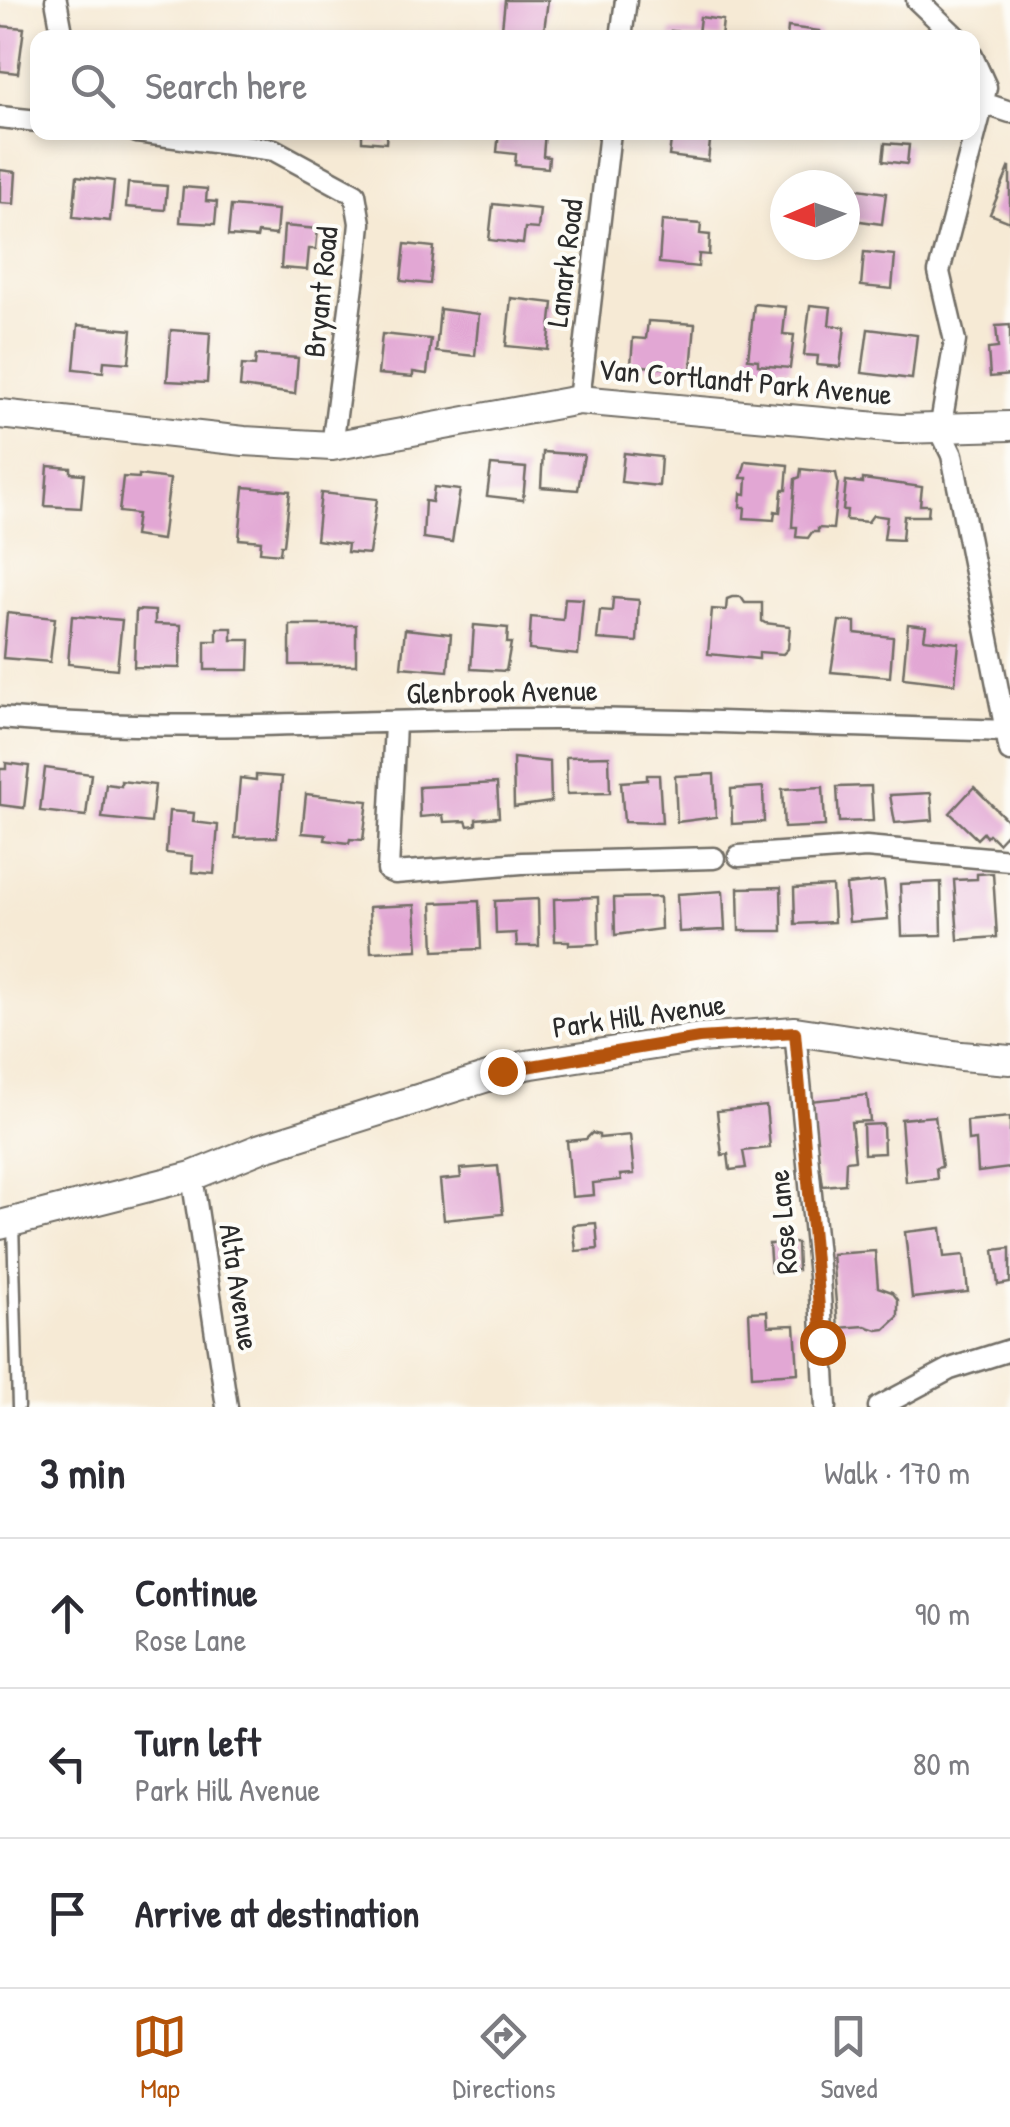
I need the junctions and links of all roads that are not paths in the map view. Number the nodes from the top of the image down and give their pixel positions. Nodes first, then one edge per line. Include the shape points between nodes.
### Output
1 (56, 0) edge
2 (626, 0) edge
3 (916, 0) edge
4 (62, 30) edge
5 (623, 30) edge
6 (948, 30) edge
7 (980, 68) edge
8 (983, 102) junction
9 (1010, 112) edge
10 (980, 114) edge
11 (0, 118) edge
12 (30, 120) edge
13 (198, 140) edge
14 (609, 140) edge
15 (973, 140) edge
16 (579, 400) junction
17 (0, 414) edge
18 (1010, 426) edge
19 (940, 430) junction
20 (332, 446) junction
21 (0, 718) edge
22 (396, 724) junction
23 (1007, 741) edge
24 (740, 856) dead end
25 (714, 858) dead end
26 (1010, 860) edge
27 (795, 1032) junction
28 (1010, 1060) edge
29 (192, 1176) junction
30 (6, 1224) edge
31 (1010, 1350) edge
32 (18, 1407) edge
33 (227, 1407) edge
34 (826, 1407) edge
35 (879, 1407) edge

1 - 4 street
2 - 5 street
3 - 6 street
7 - 8 street
8 - 9 street
8 - 10 street
11 - 12 street
13 - 20 street, Bryant Road via 274,150 355,194 359,238
14 - 16 street, Lanark Road
15 - 19 street via 939,272 955,341
16 - 19 street, Van Cortlandt Park Avenue
16 - 20 street, Van Cortlandt Park Avenue
17 - 20 street, Van Cortlandt Park Avenue
18 - 19 street, Van Cortlandt Park Avenue
19 - 23 street via 952,456
21 - 22 street, Glenbrook Avenue
22 - 23 street, Glenbrook Avenue via 564,719
22 - 25 street via 388,870 395,874
24 - 26 street via 866,846
27 - 28 street, Park Hill Avenue
27 - 29 street, Park Hill Avenue via 699,1038 526,1065
27 - 34 street, Rose Lane
29 - 30 street, Park Hill Avenue
29 - 33 street, Alta Avenue
30 - 32 lane
31 - 35 street via 950,1368

